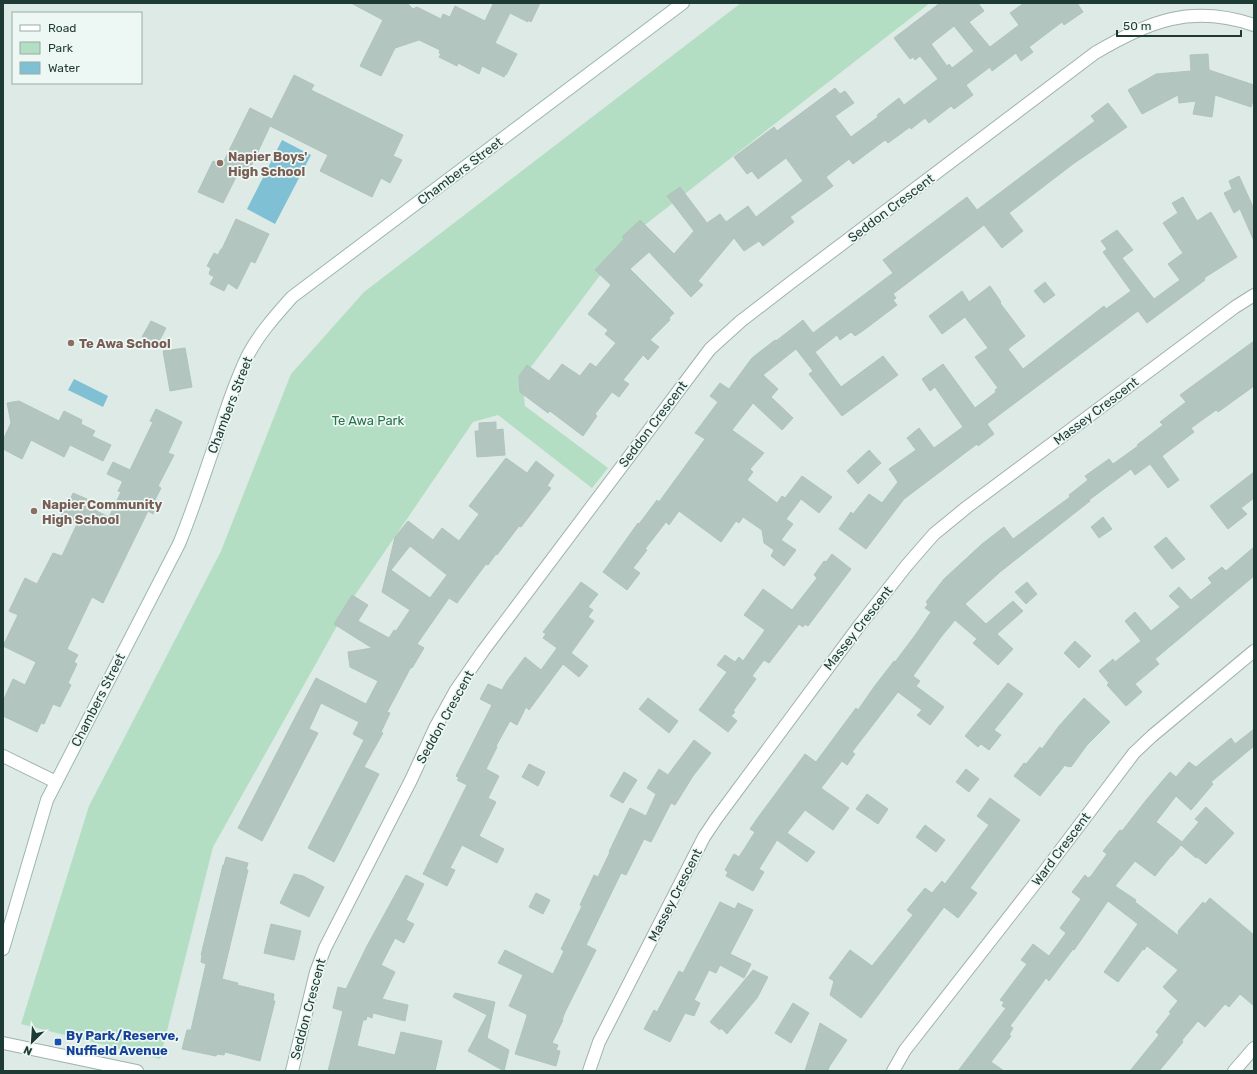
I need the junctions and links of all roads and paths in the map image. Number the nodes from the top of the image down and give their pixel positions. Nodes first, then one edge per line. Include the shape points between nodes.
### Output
1 (684, 3) edge
2 (1254, 25) edge
3 (1254, 295) edge
4 (1254, 650) edge
5 (3, 756) edge
6 (56, 782) junction
7 (3, 949) edge
8 (3, 1043) edge
9 (1254, 1048) edge
10 (137, 1071) edge
11 (292, 1071) edge
12 (589, 1071) edge
13 (893, 1071) edge
14 (1234, 1071) edge

1 - 6 street, Chambers Street via 318,277 292,297 274,317 249,355 235,387 179,544
2 - 11 street, Seddon Crescent via 1223,17 1175,18 1134,31 1095,53 789,284 710,349 456,690 325,948 316,972
3 - 12 street, Massey Crescent via 967,507 934,534 907,565 729,800 704,837 599,1042
4 - 13 street, Ward Crescent via 1134,753 905,1050
5 - 6 street
6 - 7 street, Chambers Street via 47,800
8 - 10 street
9 - 14 street

